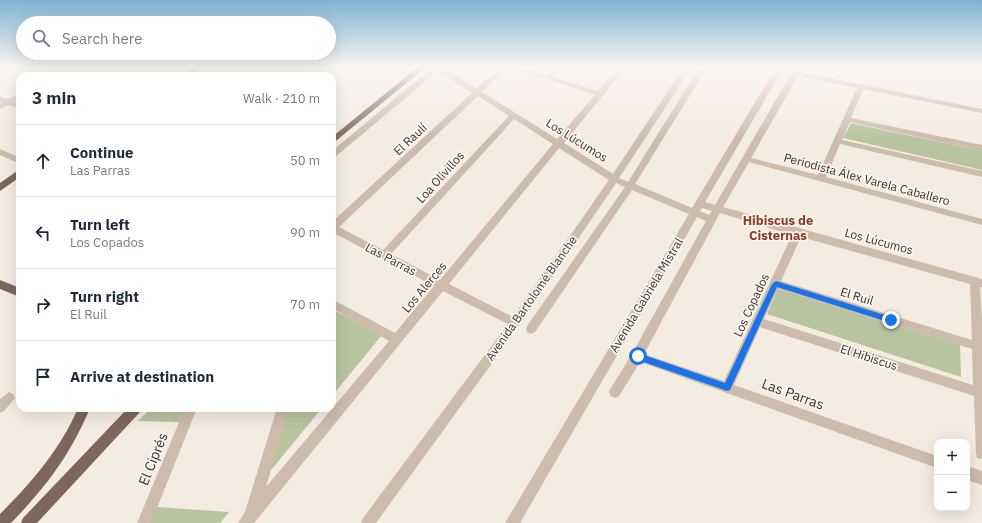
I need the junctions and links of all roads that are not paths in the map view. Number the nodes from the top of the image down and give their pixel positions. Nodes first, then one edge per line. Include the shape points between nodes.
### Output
1 (392, 91) edge
2 (409, 91) edge
3 (591, 91) edge
4 (601, 91) edge
5 (672, 91) edge
6 (688, 91) edge
7 (766, 91) edge
8 (785, 91) edge
9 (859, 91) edge
10 (886, 91) edge
11 (478, 92) joint
12 (599, 94) junction
13 (16, 98) edge
14 (0, 99) edge
15 (9, 102) junction
16 (16, 105) edge
17 (0, 107) edge
18 (982, 112) edge
19 (513, 116) junction
20 (847, 119) junction
21 (336, 138) edge
22 (838, 141) junction
23 (559, 145) junction
24 (982, 148) edge
25 (0, 152) edge
26 (336, 152) edge
27 (16, 159) edge
28 (746, 159) junction
29 (982, 174) edge
30 (16, 175) edge
31 (614, 178) junction
32 (821, 179) junction
33 (630, 186) junction
34 (0, 188) edge
35 (697, 209) junction
36 (718, 210) junction
37 (712, 220) junction
38 (982, 222) edge
39 (336, 224) edge
40 (336, 230) edge
41 (798, 233) junction
42 (385, 254) junction
43 (978, 281) edge
44 (0, 284) edge
45 (776, 284) junction
46 (442, 286) junction
47 (16, 291) edge
48 (336, 305) edge
49 (758, 322) junction
50 (515, 323) junction
51 (531, 329) dead end
52 (397, 340) junction
53 (977, 346) junction
54 (638, 356) junction
55 (727, 388) junction
56 (615, 392) dead end
57 (979, 392) junction
58 (82, 412) edge
59 (132, 412) edge
60 (189, 412) edge
61 (282, 412) edge
62 (982, 453) edge
63 (934, 461) edge
64 (970, 474) edge
65 (982, 478) edge
66 (248, 519) edge
67 (1, 523) edge
68 (28, 523) edge
69 (144, 523) edge
70 (368, 523) edge
71 (512, 523) edge

1 - 21 main road
2 - 26 street
3 - 12 street
4 - 12 street, Los Alerces
5 - 31 street, Avenida Bartolomé Blanche
6 - 33 street, Avenida Bartolomé Blanche
7 - 35 street, Avenida Gabriela Mistral
8 - 28 street, Avenida Gabriela Mistral
9 - 20 street
10 - 18 street
11 - 19 street, Los Lúcumos
11 - 39 street, El Raulí
12 - 23 street, Los Alerces
13 - 15 street
14 - 15 street
15 - 16 street
15 - 17 street
19 - 23 street, Los Lúcumos
19 - 42 street, Loa Olivillos
20 - 22 street
20 - 24 street
22 - 29 street
22 - 32 street
23 - 31 street, Los Lúcumos
23 - 46 street, Los Alerces
25 - 27 street
28 - 32 street, Periodista Álex Varela Caballero
28 - 36 street, Avenida Gabriela Mistral
30 - 34 main road
31 - 33 street, Los Lúcumos
31 - 50 street, Avenida Bartolomé Blanche
32 - 38 street, Periodista Álex Varela Caballero
33 - 35 street, Los Lúcumos
33 - 51 street, Avenida Bartolomé Blanche
35 - 36 street, Los Lúcumos
35 - 37 street, Los Lúcumos
35 - 71 street, Avenida Gabriela Mistral
36 - 37 street, Avenida Gabriela Mistral
36 - 41 street, Los Lúcumos
37 - 54 street, Avenida Gabriela Mistral
40 - 42 street, Las Parras
41 - 43 street, Los Lúcumos
41 - 45 street, Los Copados
42 - 46 street, Las Parras
43 - 53 street
44 - 47 main road
45 - 49 street, Los Copados
45 - 53 street, El Ruil
46 - 50 street, Las Parras
46 - 52 street, Los Alerces
48 - 52 street
49 - 55 street, Los Copados
49 - 57 street, El Hibiscus
50 - 70 street, Avenida Bartolomé Blanche
52 - 66 street, Los Alerces
53 - 57 street
54 - 55 street, Las Parras
54 - 56 street, Avenida Gabriela Mistral
55 - 63 street, Las Parras
57 - 62 street
58 - 67 main road via 74,434 54,465
59 - 68 main road
60 - 69 street, El Ciprés
61 - 66 street
64 - 65 street

